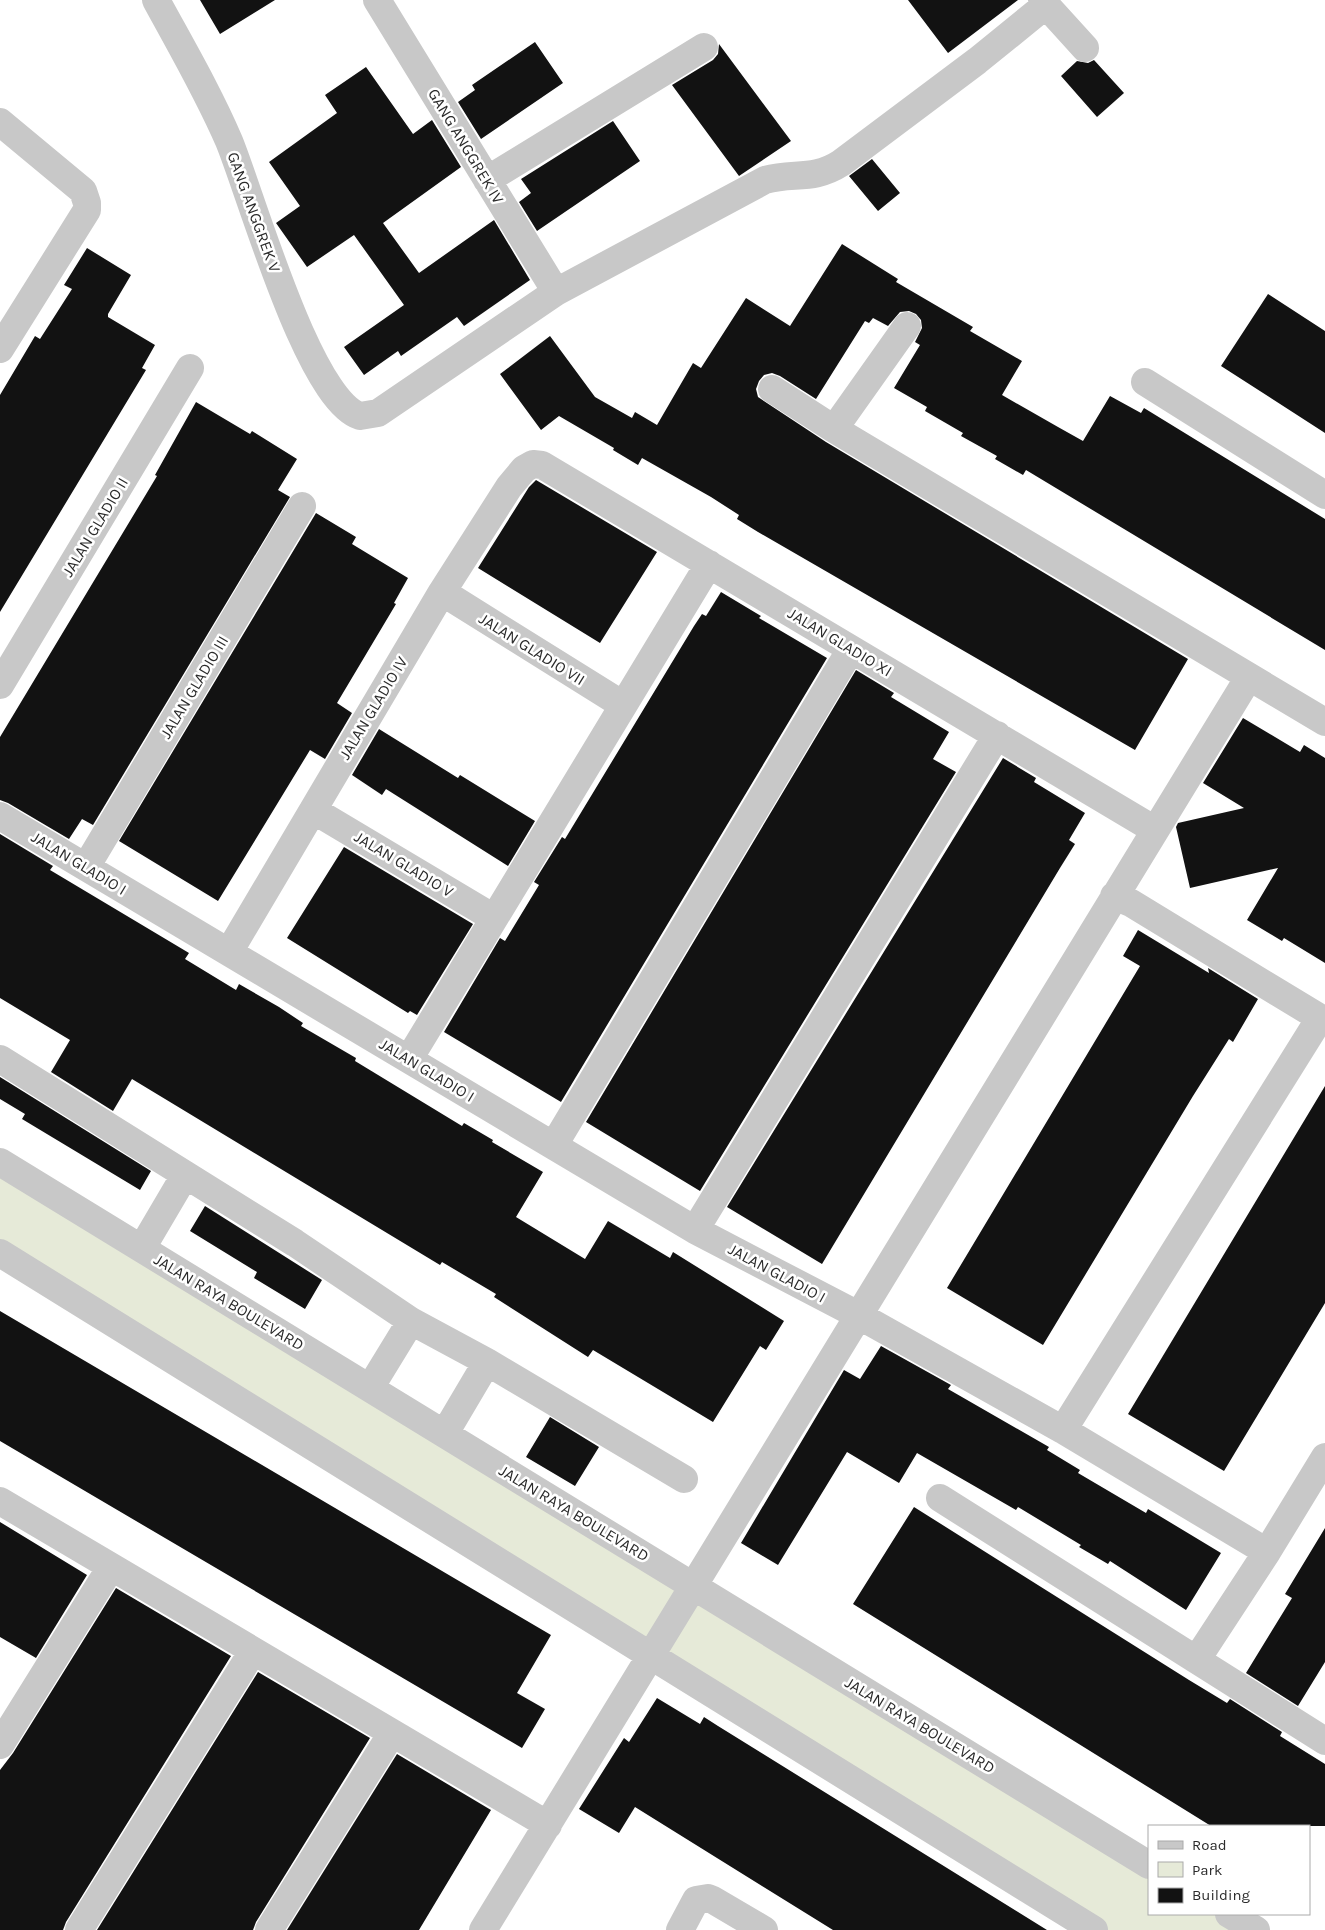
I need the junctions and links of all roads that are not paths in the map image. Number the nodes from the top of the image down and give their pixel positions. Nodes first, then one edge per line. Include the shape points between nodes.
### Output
1 (156, 0) edge
2 (377, 0) edge
3 (1044, 3) edge
4 (704, 47) dead end
5 (1085, 48) dead end
6 (0, 122) edge
7 (487, 180) junction
8 (556, 292) junction
9 (908, 326) dead end
10 (0, 349) edge
11 (190, 368) dead end
12 (1145, 382) dead end
13 (772, 389) dead end
14 (834, 429) junction
15 (524, 469) joint
16 (1324, 492) edge
17 (302, 506) dead end
18 (709, 564) junction
19 (442, 592) junction
20 (851, 649) junction
21 (1248, 677) junction
22 (0, 685) edge
23 (623, 705) junction
24 (1325, 722) edge
25 (996, 735) junction
26 (313, 810) junction
27 (0, 816) edge
28 (1155, 830) junction
29 (86, 867) junction
30 (1114, 896) junction
31 (494, 918) junction
32 (229, 952) junction
33 (1322, 1020) edge
34 (0, 1059) edge
35 (409, 1059) junction
36 (554, 1145) junction
37 (0, 1162) edge
38 (185, 1174) junction
39 (695, 1230) junction
40 (142, 1248) junction
41 (0, 1253) edge
42 (858, 1315) junction
43 (411, 1321) junction
44 (487, 1362) junction
45 (370, 1388) junction
46 (1063, 1430) junction
47 (444, 1434) junction
48 (1325, 1457) edge
49 (684, 1479) dead end
50 (940, 1498) dead end
51 (0, 1501) edge
52 (1267, 1552) junction
53 (111, 1567) junction
54 (694, 1586) junction
55 (253, 1651) junction
56 (651, 1656) junction
57 (1197, 1659) junction
58 (7, 1718) edge
59 (392, 1733) junction
60 (1325, 1742) edge
61 (0, 1745) edge
62 (548, 1825) junction
63 (1148, 1864) edge
64 (1231, 1915) edge
65 (79, 1930) edge
66 (269, 1930) edge
67 (483, 1930) edge
68 (680, 1930) edge
69 (764, 1930) edge
70 (1094, 1930) edge
71 (1256, 1930) edge

1 - 8 street, GANG ANGGREK V via 230,143 280,284 312,360 343,407 360,416 378,413
2 - 7 street, GANG ANGGREK IV
3 - 5 street
3 - 8 street via 946,84 829,171 765,180
4 - 7 street
6 - 10 street via 83,191 88,203 87,210
7 - 8 street, GANG ANGGREK IV
9 - 14 street
11 - 22 street, JALAN GLADIO II
12 - 16 street
13 - 14 street
14 - 21 street
15 - 18 street, JALAN GLADIO XI via 533,464 542,465
15 - 19 street, JALAN GLADIO IV
17 - 29 street, JALAN GLADIO III
18 - 20 street, JALAN GLADIO XI
18 - 23 street
19 - 23 street, JALAN GLADIO VII
19 - 26 street, JALAN GLADIO IV
20 - 25 street, JALAN GLADIO XI
20 - 36 street
21 - 24 street
21 - 28 street
23 - 31 street
25 - 28 street, JALAN GLADIO XI
25 - 39 street
26 - 31 street, JALAN GLADIO V
26 - 32 street, JALAN GLADIO IV
27 - 29 street, JALAN GLADIO I
28 - 30 street
29 - 32 street, JALAN GLADIO I
30 - 33 street via 1131,902
30 - 42 street
31 - 35 street
32 - 35 street, JALAN GLADIO I
33 - 46 street
34 - 38 street
35 - 36 street, JALAN GLADIO I
36 - 39 street, JALAN GLADIO I
37 - 40 street, JALAN RAYA BOULEVARD
38 - 40 street
38 - 43 street
39 - 42 street, JALAN GLADIO I
40 - 45 street, JALAN RAYA BOULEVARD
41 - 56 street
42 - 46 street, JALAN GLADIO I
42 - 54 street
43 - 44 street
43 - 45 street
44 - 47 street
44 - 49 street
45 - 47 street, JALAN RAYA BOULEVARD
46 - 52 street, JALAN GLADIO I
47 - 54 street, JALAN RAYA BOULEVARD
48 - 52 street
50 - 57 street
51 - 53 street
52 - 57 street
53 - 55 street
53 - 58 street
54 - 56 street
54 - 63 street, JALAN RAYA BOULEVARD
55 - 59 street
55 - 65 street
56 - 62 street
56 - 70 street
57 - 60 street
58 - 61 street
59 - 62 street
59 - 66 street
62 - 67 street
64 - 71 street
68 - 69 street via 696,1900 708,1898

